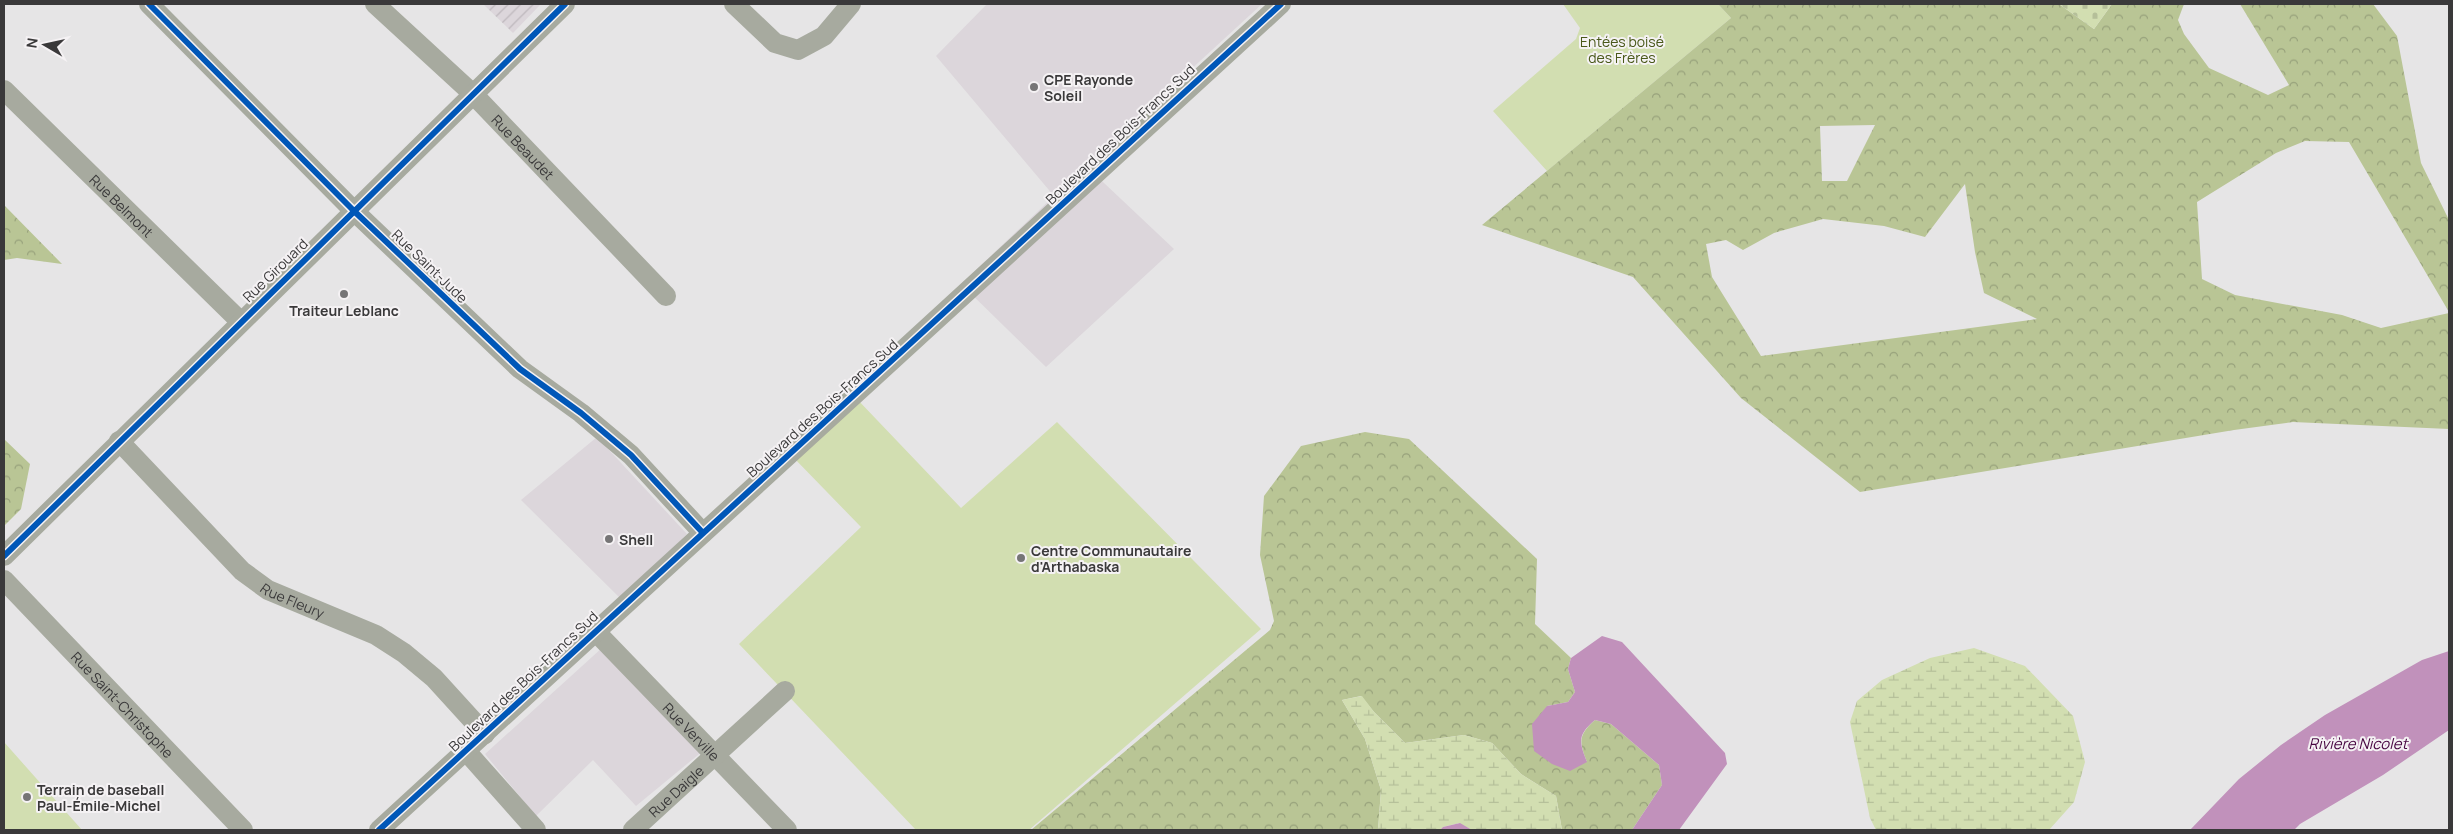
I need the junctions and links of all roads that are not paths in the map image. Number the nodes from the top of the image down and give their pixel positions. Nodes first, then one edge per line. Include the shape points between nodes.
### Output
1 (149, 4) edge
2 (374, 4) edge
3 (565, 4) edge
4 (734, 4) edge
5 (851, 4) edge
6 (1281, 4) edge
7 (4, 90) edge
8 (473, 94) junction
9 (354, 211) junction
10 (666, 296) dead end
11 (240, 321) junction
12 (119, 441) junction
13 (703, 533) junction
14 (4, 556) edge
15 (4, 580) edge
16 (596, 632) junction
17 (785, 691) dead end
18 (485, 734) junction
19 (466, 751) junction
20 (715, 756) junction
21 (243, 830) edge
22 (379, 830) edge
23 (536, 830) edge
24 (632, 830) edge
25 (787, 830) edge

1 - 9 street, Rue Saint-Jude
2 - 8 street, Rue Beaudet
3 - 8 street, Rue Girouard
4 - 5 street via 775,42 798,50 824,36
6 - 13 street, Boulevard des Bois-Francs Sud
7 - 11 street, Rue Belmont
8 - 9 street, Rue Girouard
8 - 10 street, Rue Beaudet
9 - 11 street, Rue Girouard
9 - 13 street, Rue Saint-Jude via 520,369 581,413 631,455
11 - 12 street, Rue Girouard
12 - 14 street, Rue Girouard
12 - 18 street, Rue Fleury via 242,571 268,590 376,635 404,653 434,678
13 - 16 street, Boulevard des Bois-Francs Sud
15 - 21 street, Rue Saint-Christophe
16 - 18 street, Boulevard des Bois-Francs Sud
16 - 20 street, Rue Verville
17 - 20 street, Rue Daigle
18 - 19 street, Boulevard des Bois-Francs Sud
19 - 22 street, Boulevard des Bois-Francs Sud
19 - 23 street
20 - 24 street, Rue Daigle
20 - 25 street, Rue Verville

